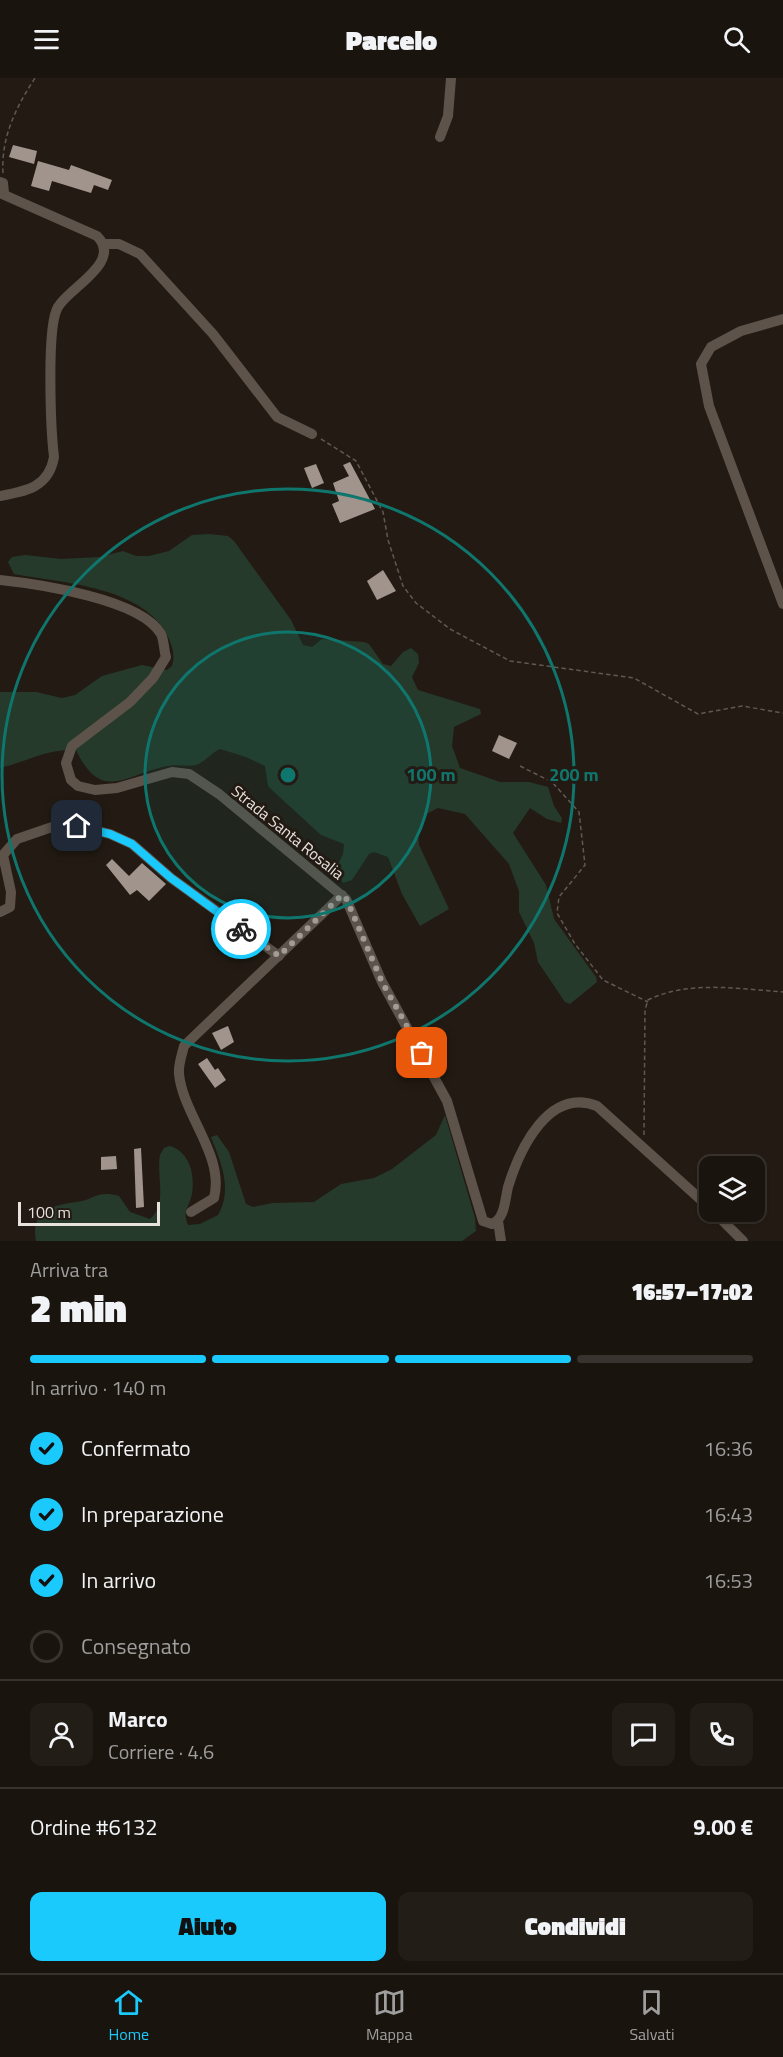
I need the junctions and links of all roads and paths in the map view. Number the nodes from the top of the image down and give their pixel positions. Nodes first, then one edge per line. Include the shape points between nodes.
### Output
1 (35, 78) edge
2 (451, 78) edge
3 (440, 137) dead end
4 (2, 188) edge
5 (104, 244) junction
6 (783, 319) edge
7 (312, 434) joint
8 (0, 496) edge
9 (0, 580) edge
10 (783, 604) edge
11 (783, 713) edge
12 (520, 766) dead end
13 (342, 895) junction
14 (0, 912) edge
15 (279, 956) junction
16 (783, 992) edge
17 (648, 1002) junction
18 (644, 1148) junction
19 (699, 1198) edge
20 (191, 1212) dead end
21 (498, 1221) junction
22 (724, 1222) edge
23 (501, 1241) edge
24 (743, 1241) edge

1 - 4 path via 8,129
2 - 3 street via 448,116
4 - 5 street via 97,236
5 - 7 street via 119,244 141,254 213,334 277,417
5 - 8 street via 104,257 57,308 52,334 52,469 38,486
6 - 10 street via 741,331 711,347 701,364 709,406
7 - 11 path via 356,461 383,512 403,586 416,603 450,629 510,661 634,678 698,714 742,706
9 - 13 street, Strada Santa Rosalia via 105,600 138,613 161,634 166,657 153,678 130,702 72,746 66,763 71,780 95,790 117,788 172,772 189,774
12 - 17 path via 552,782 579,813 585,865 559,897 557,913 603,980
13 - 15 street
13 - 21 street, Strada Santa Rosalia via 382,982 447,1101 483,1221
14 - 15 street via 10,907 11,892 3,855 17,839 55,826 77,826 132,844 171,878
15 - 20 street via 184,1046 178,1072 217,1185 214,1198
16 - 17 path via 700,988 656,996
17 - 18 path
18 - 19 street
18 - 21 street via 597,1106 586,1102 562,1104 528,1143
21 - 23 street
22 - 24 street

